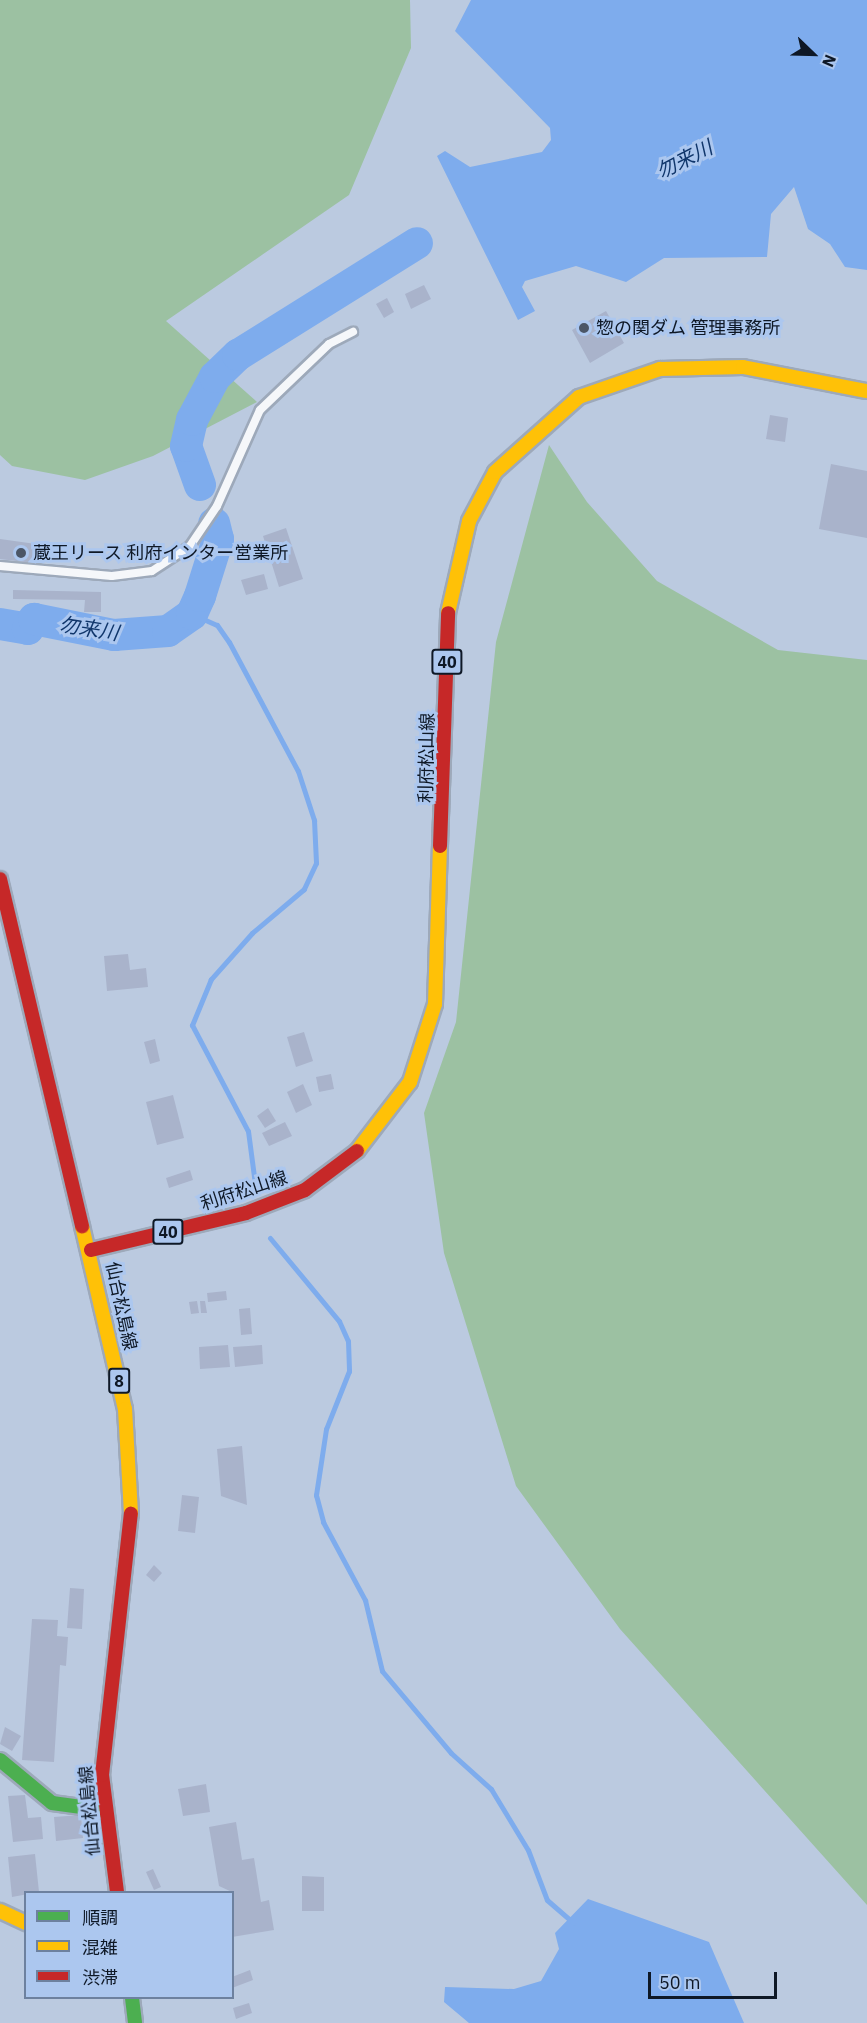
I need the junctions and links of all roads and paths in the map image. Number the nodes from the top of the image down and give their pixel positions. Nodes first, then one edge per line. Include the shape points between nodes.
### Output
1 (353, 332) dead end
2 (867, 391) edge
3 (0, 566) edge
4 (0, 879) edge
5 (91, 1250) junction
6 (0, 1761) edge
7 (104, 1810) junction
8 (117, 1891) edge
9 (0, 1911) edge
10 (24, 1922) edge
11 (132, 1999) edge
12 (135, 2023) edge

1 - 3 lane via 329,344 260,410 217,506 190,546 152,571 112,576
2 - 5 main road, 利府松山線 / 40 via 743,367 660,369 579,397 545,421 495,472 463,538 448,608 435,1004 410,1082 364,1146 305,1190 246,1213
4 - 5 main road, 仙台松島線 / 8
5 - 7 main road, 仙台松島線 / 8 via 132,1469 108,1699
6 - 7 main road via 52,1803
7 - 8 main road, 仙台松島線 / 8
9 - 10 main road
11 - 12 main road

